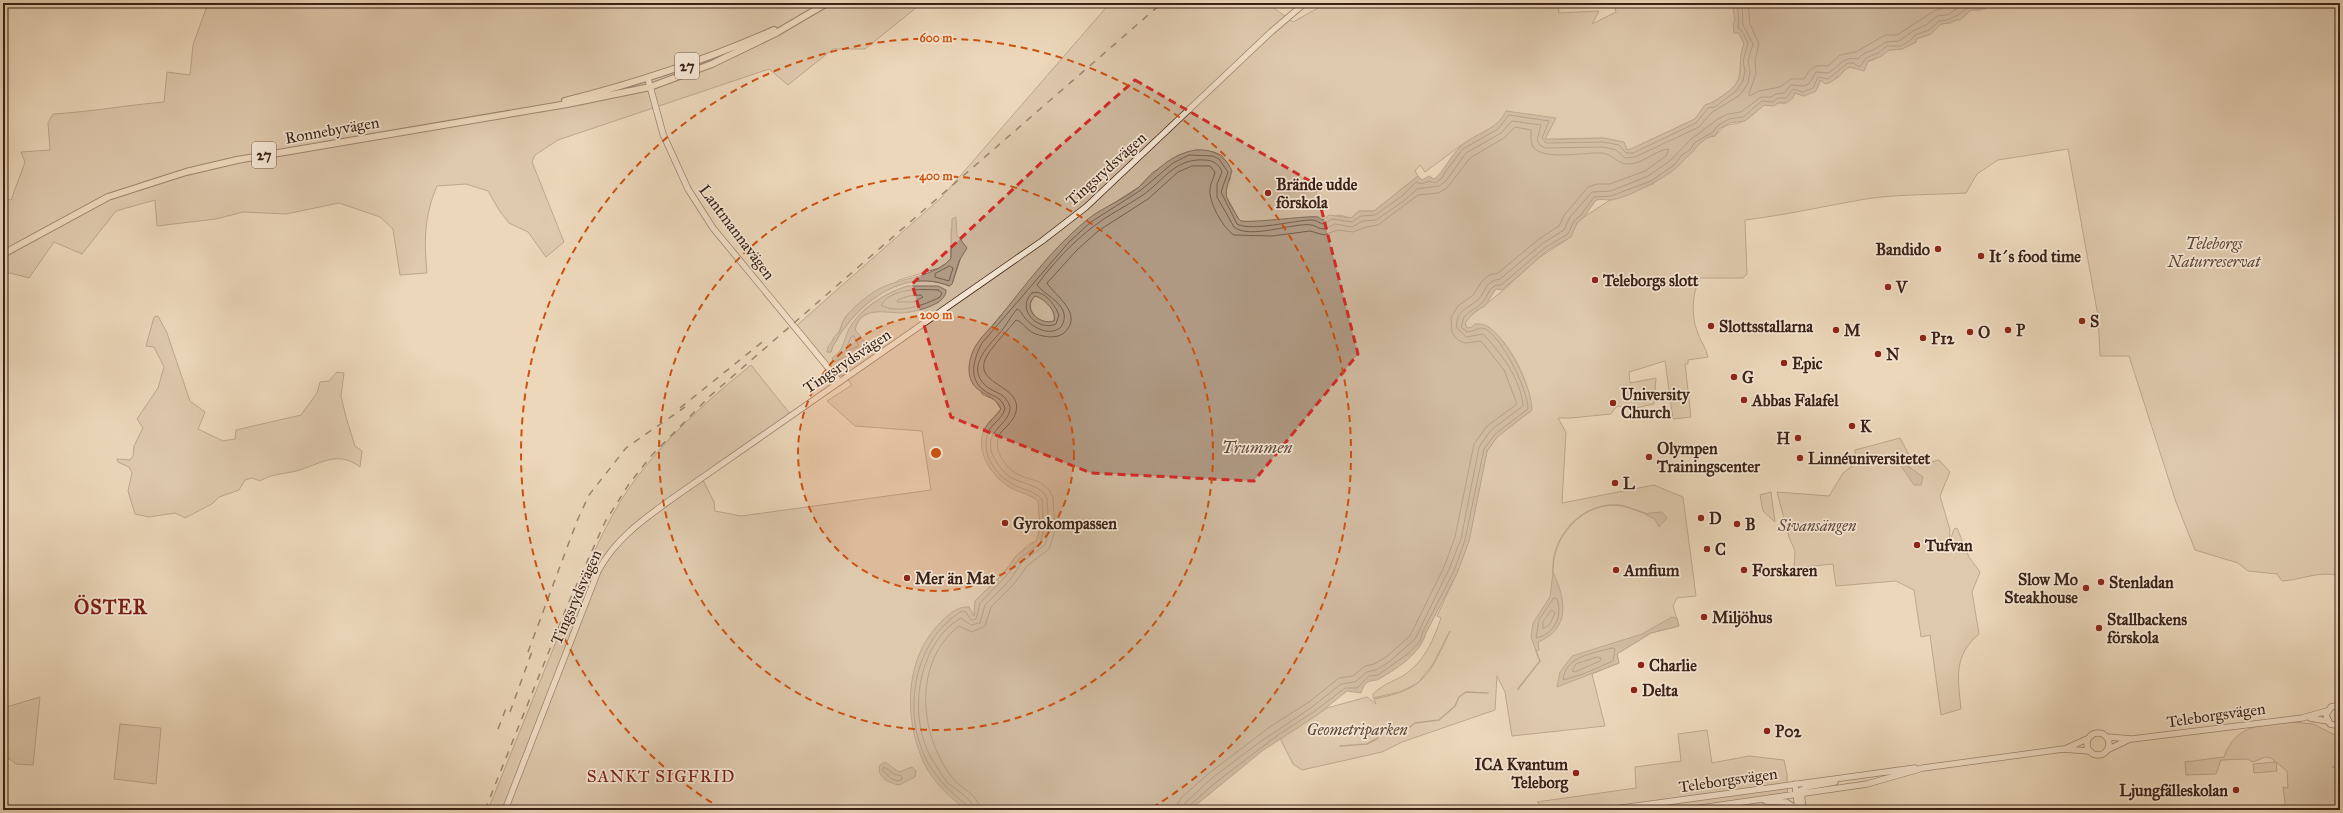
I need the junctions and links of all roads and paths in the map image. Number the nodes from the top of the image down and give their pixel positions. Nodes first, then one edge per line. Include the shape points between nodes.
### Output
1 (827, 3) edge
2 (1305, 3) edge
3 (802, 18) junction
4 (648, 79) junction
5 (650, 87) junction
6 (540, 107) junction
7 (3, 254) edge
8 (840, 382) junction
9 (2340, 705) edge
10 (2327, 711) junction
11 (2302, 718) junction
12 (2327, 721) junction
13 (2340, 726) edge
14 (2107, 737) junction
15 (2087, 739) junction
16 (2132, 739) junction
17 (2063, 749) junction
18 (2089, 751) junction
19 (2106, 751) junction
20 (1923, 768) junction
21 (1854, 778) junction
22 (1798, 783) junction
23 (1799, 793) junction
24 (1760, 800) junction
25 (505, 810) edge
26 (1607, 810) edge
27 (1687, 810) edge
28 (1798, 810) edge
29 (1803, 810) edge

1 - 3 main road, Ronnebyvägen / 27
2 - 8 street, Tingsrydsvägen via 1086,207 1031,250
3 - 4 main road, Ronnebyvägen / 27 via 732,48
3 - 5 main road, Ronnebyvägen / 27 via 712,64
4 - 5 street, Lantmannavägen
4 - 6 main road, Ronnebyvägen / 27
5 - 6 main road, Ronnebyvägen / 27 via 593,100
5 - 8 street, Lantmannavägen via 663,134 688,189 714,228
6 - 7 main road, Ronnebyvägen / 27 via 237,160 186,172 108,197 64,218
8 - 25 street, Tingsrydsvägen via 645,518 612,549 598,571 586,600
9 - 10 street, Teleborgsvägen via 2333,706
10 - 11 street, Teleborgsvägen
10 - 12 street
11 - 12 street, Teleborgsvägen
11 - 16 street, Teleborgsvägen
12 - 13 street, Teleborgsvägen via 2332,726
14 - 15 street via 2096,733
14 - 16 street, Teleborgsvägen
14 - 19 street via 2109,744
15 - 17 street, Teleborgsvägen
15 - 18 street
16 - 19 street, Teleborgsvägen
17 - 18 street, Teleborgsvägen
17 - 20 street, Teleborgsvägen
18 - 19 street via 2098,755
20 - 21 street, Teleborgsvägen
20 - 23 street, Teleborgsvägen via 1867,784
21 - 22 street, Teleborgsvägen
21 - 23 street, Teleborgsvägen
22 - 23 street
22 - 26 street, Teleborgsvägen
23 - 24 street, Teleborgsvägen
23 - 28 street
23 - 29 street
24 - 27 street, Teleborgsvägen
24 - 28 street via 1786,802

